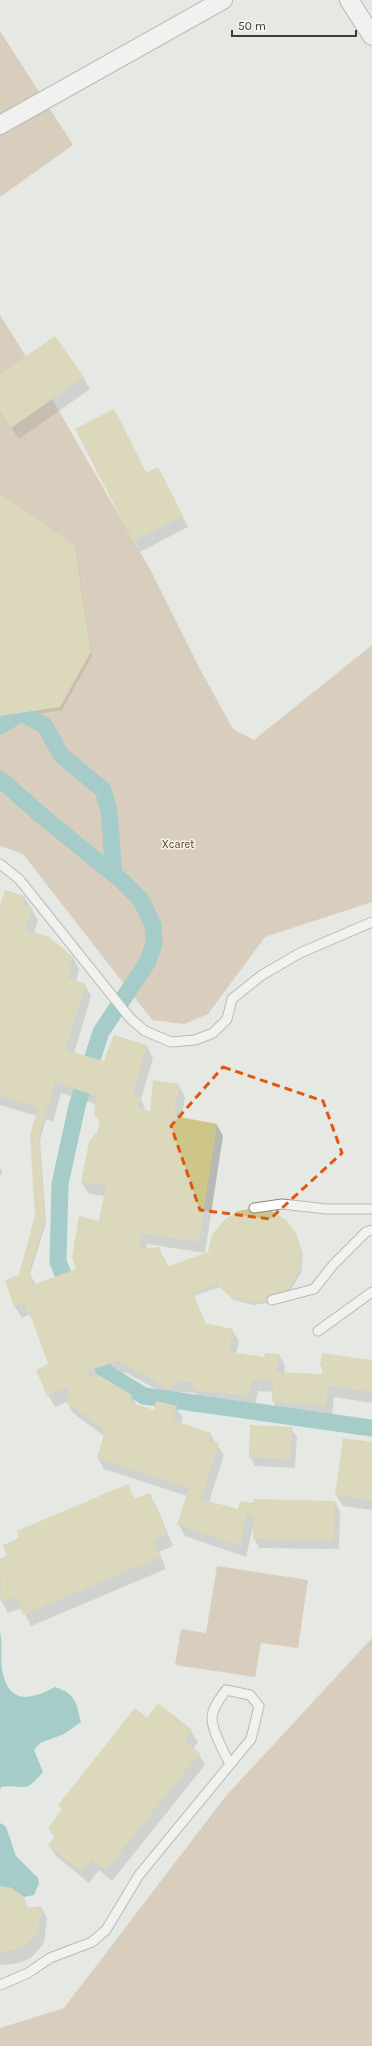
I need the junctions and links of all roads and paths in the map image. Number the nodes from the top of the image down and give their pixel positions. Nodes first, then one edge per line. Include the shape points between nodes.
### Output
1 (222, 0) edge
2 (350, 0) edge
3 (372, 36) edge
4 (0, 126) edge
5 (0, 864) edge
6 (372, 922) edge
7 (254, 1208) dead end
8 (372, 1209) edge
9 (372, 1230) edge
10 (372, 1292) edge
11 (272, 1300) dead end
12 (318, 1331) dead end
13 (230, 1764) junction
14 (0, 1985) edge

1 - 4 street
2 - 3 street
5 - 6 lane via 19,879 130,1018 145,1031 171,1042 195,1040 213,1033 227,1019 232,999 262,974 300,953
7 - 8 lane via 282,1204 327,1209
9 - 11 lane via 366,1232 338,1259 314,1289
10 - 12 lane
13 - 13 lane via 251,1739 259,1706 250,1695 226,1690 219,1699 212,1717 220,1744
13 - 14 lane via 139,1875 106,1930 92,1942 50,1958 28,1973

